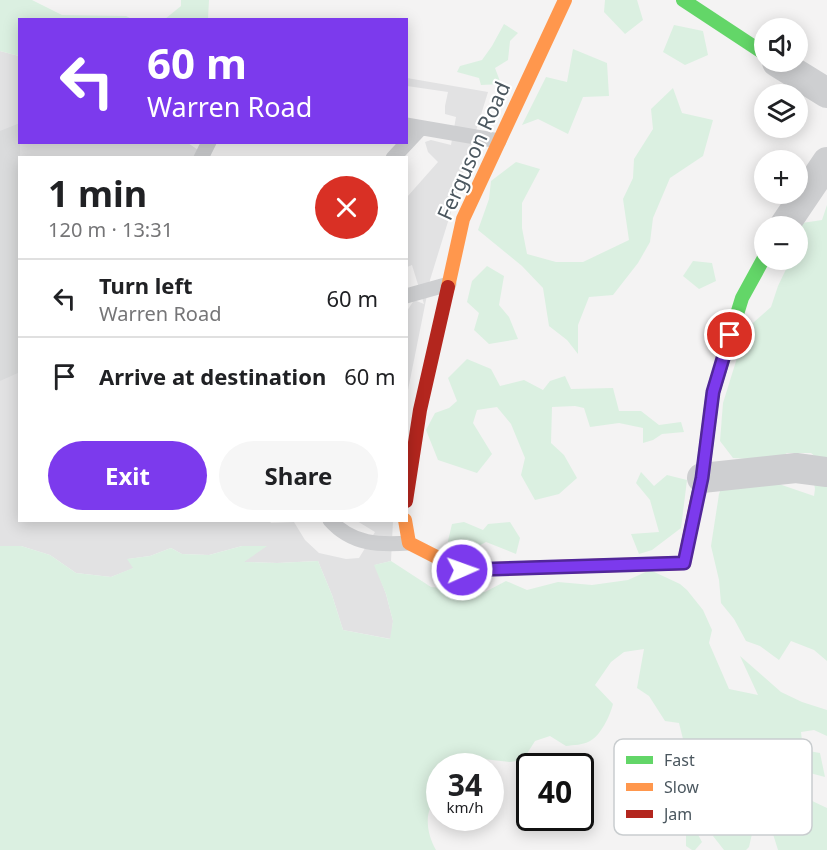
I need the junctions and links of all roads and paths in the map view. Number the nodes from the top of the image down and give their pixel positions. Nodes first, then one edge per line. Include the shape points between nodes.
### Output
1 (565, 0) edge
2 (683, 0) edge
3 (754, 47) edge
4 (793, 72) edge
5 (827, 93) edge
6 (414, 127) edge
7 (499, 141) junction
8 (827, 162) edge
9 (791, 216) edge
10 (757, 270) edge
11 (449, 284) junction
12 (408, 295) edge
13 (827, 472) edge
14 (702, 478) junction
15 (408, 488) edge
16 (332, 522) edge
17 (405, 522) edge
18 (410, 543) junction

1 - 7 street, Ferguson Road
2 - 3 street
4 - 5 street
6 - 7 lane
7 - 11 street, Ferguson Road via 464,219
8 - 9 street
10 - 14 street via 742,298 713,392
11 - 12 lane
11 - 15 street, Ferguson Road via 420,410
13 - 14 street via 796,468
14 - 18 street via 684,563 462,570
16 - 18 lane via 353,538 386,545
17 - 18 street

